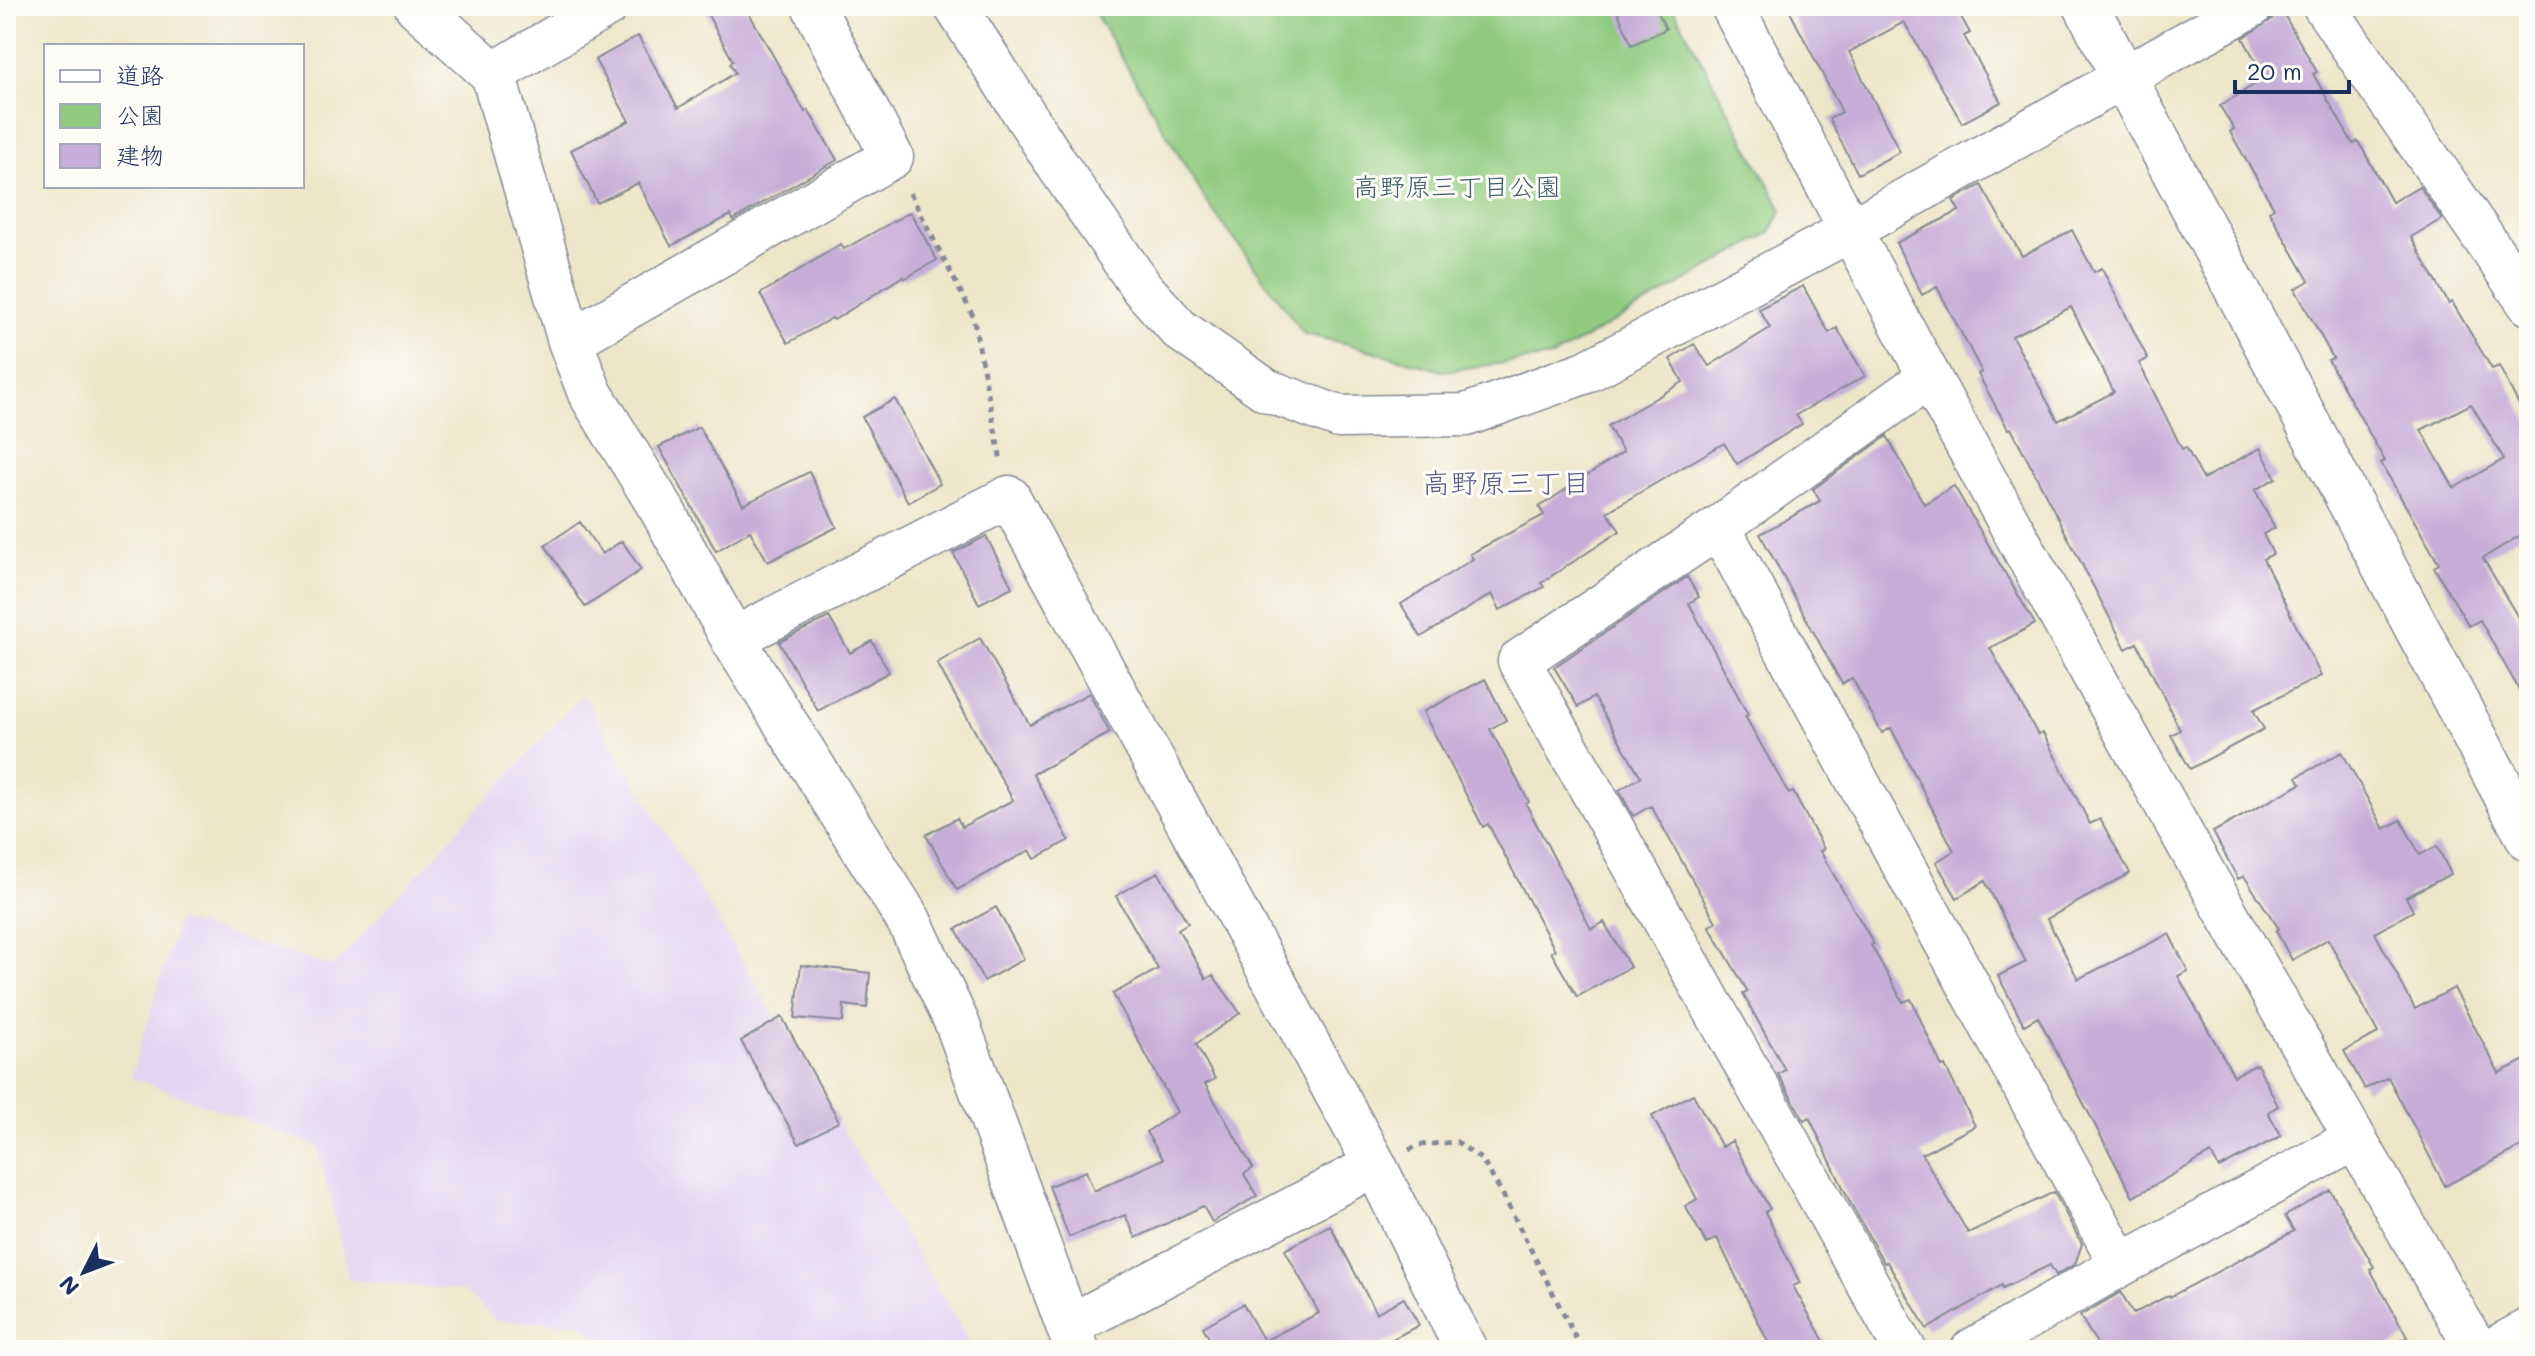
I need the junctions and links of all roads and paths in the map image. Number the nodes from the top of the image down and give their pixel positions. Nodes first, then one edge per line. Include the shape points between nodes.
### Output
1 (417, 6) edge
2 (607, 6) edge
3 (813, 6) edge
4 (955, 6) edge
5 (1732, 6) edge
6 (2086, 6) edge
7 (2252, 6) edge
8 (2324, 6) edge
9 (493, 74) junction
10 (2126, 77) junction
11 (892, 157) junction
12 (1849, 231) junction
13 (2529, 304) edge
14 (570, 341) junction
15 (1928, 378) junction
16 (1009, 497) junction
17 (1719, 527) junction
18 (733, 639) junction
19 (2529, 839) edge
20 (2355, 1139) junction
21 (1375, 1165) junction
22 (2121, 1265) junction
23 (2529, 1323) edge
24 (1073, 1338) edge
25 (1466, 1350) edge
26 (1582, 1350) edge
27 (1905, 1350) edge
28 (1972, 1350) edge
29 (2478, 1350) edge

1 - 9 street
2 - 9 street
3 - 11 street
4 - 12 street via 1142,288 1180,330 1266,390 1339,417 1466,415 1586,372
5 - 12 street
6 - 10 street
7 - 10 street
8 - 13 street
9 - 14 street
10 - 12 street
10 - 19 street
11 - 14 street
11 - 16 path via 973,316
12 - 15 street
14 - 18 street via 590,393
15 - 17 street
15 - 20 street
16 - 18 street
16 - 21 street
17 - 22 street
17 - 27 street via 1519,661
18 - 24 street via 909,921 957,1023
20 - 22 street
20 - 29 street
21 - 24 street
21 - 25 street
21 - 26 path via 1419,1145 1457,1142 1482,1160
22 - 28 street
23 - 29 street

